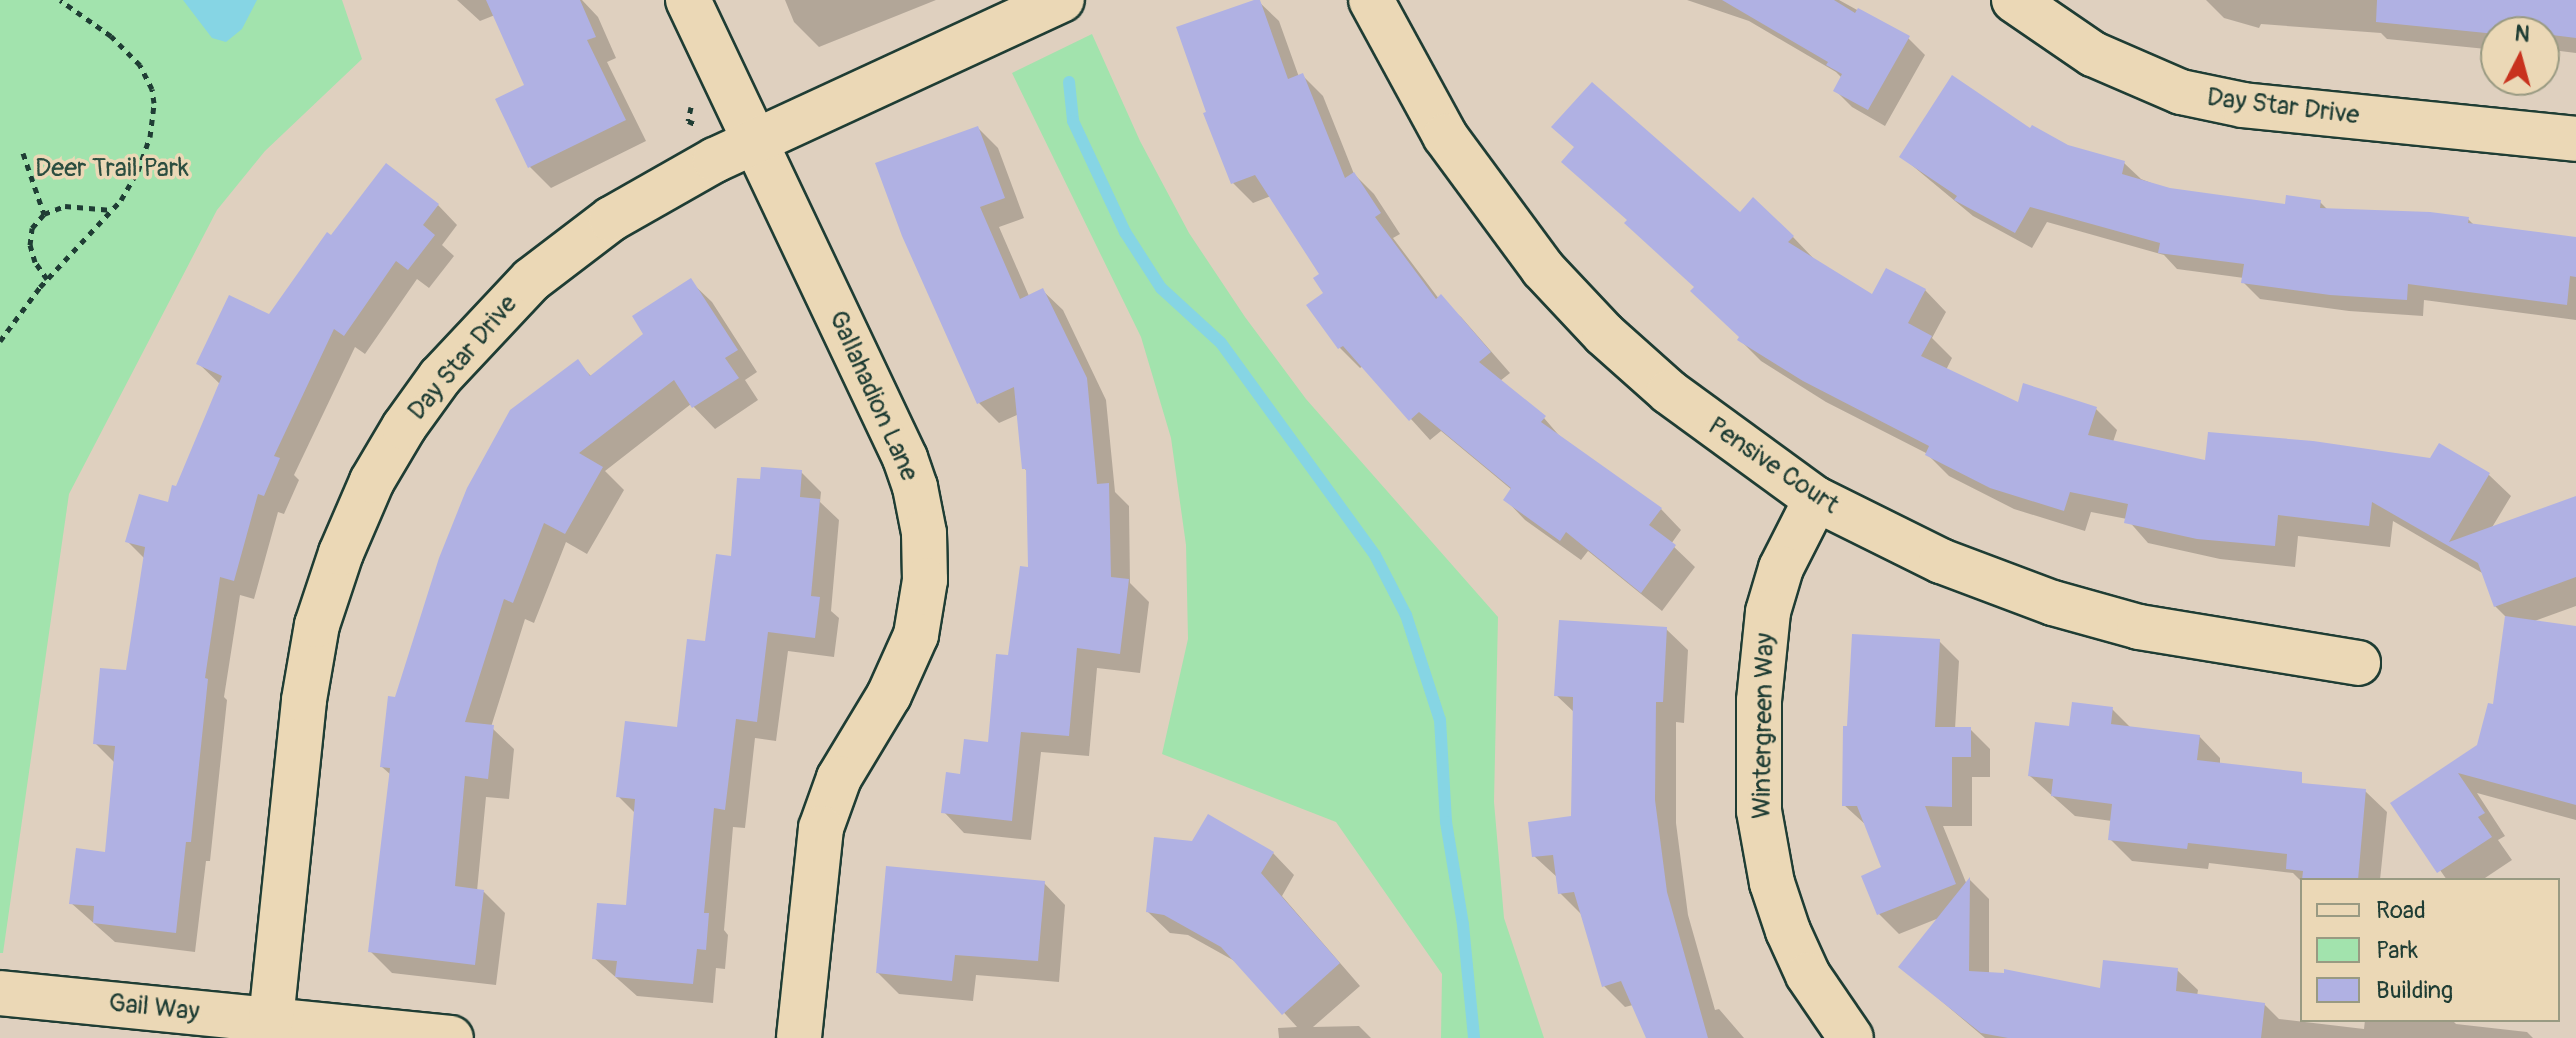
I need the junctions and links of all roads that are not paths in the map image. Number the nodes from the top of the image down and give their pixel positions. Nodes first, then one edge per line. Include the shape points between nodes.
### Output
1 (688, 0) edge
2 (1062, 0) edge
3 (1371, 0) edge
4 (2014, 0) edge
5 (2576, 139) edge
6 (754, 142) junction
7 (1816, 499) junction
8 (2358, 663) dead end
9 (0, 993) edge
10 (271, 1020) junction
11 (451, 1038) edge
12 (799, 1038) edge
13 (1851, 1038) edge

1 - 6 street, Gallahadion Lane
2 - 6 street, Day Star Drive
3 - 7 street, Pensive Court via 1445,136 1543,269 1669,392
4 - 5 street, Day Star Drive via 2093,54 2195,96
6 - 10 street, Day Star Drive via 611,219 531,280 448,367 386,455 341,553 317,625 304,700
6 - 12 street, Gallahadion Lane via 905,458 925,547 916,635 889,695 839,778 821,828
7 - 8 street, Pensive Court via 1926,555 2053,603 2139,627
7 - 13 street, Wintergreen Way via 1781,568 1768,612 1760,674 1759,811 1770,874 1788,931 1808,975
9 - 10 street, Gail Way
10 - 11 street, Gail Way

